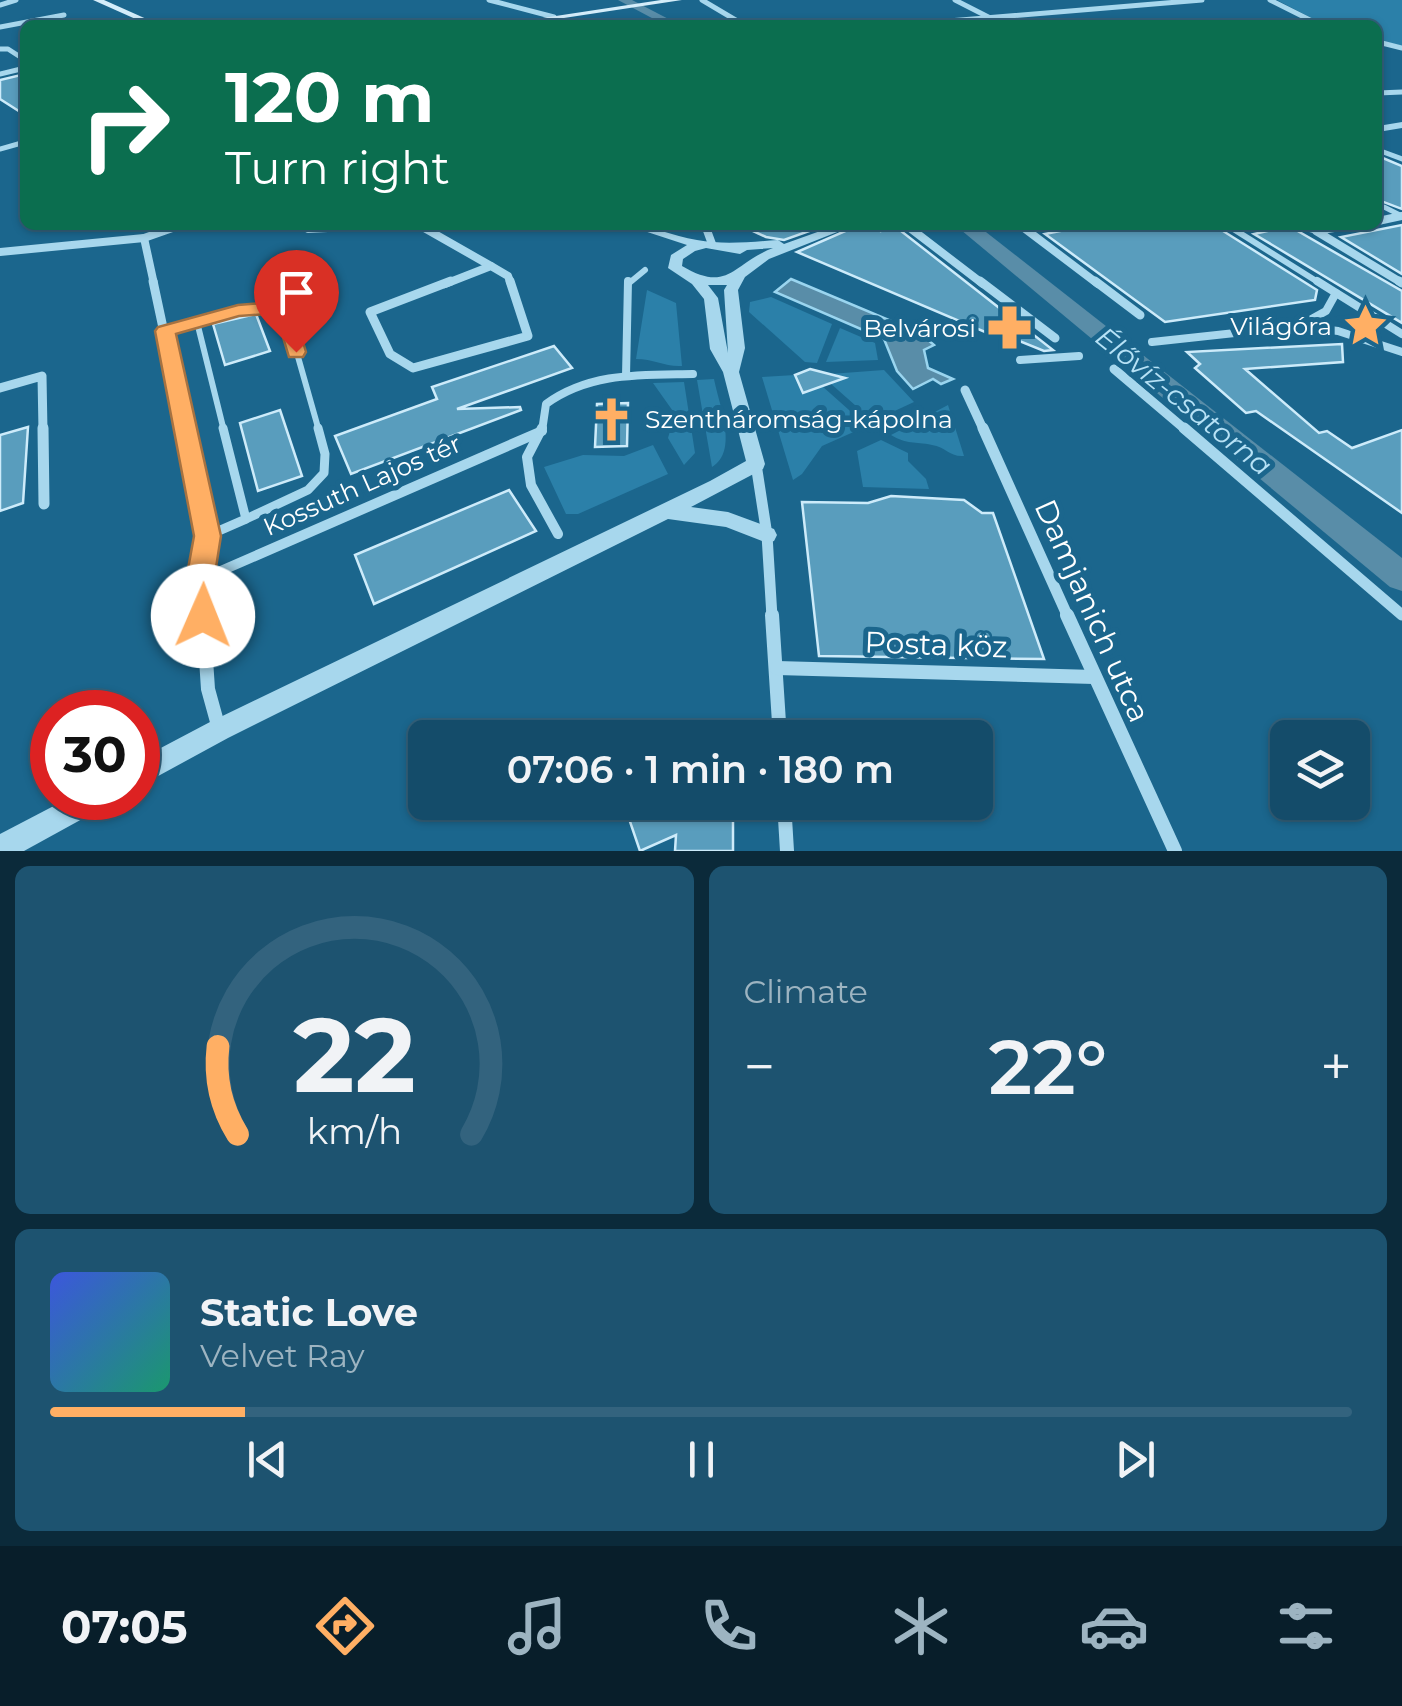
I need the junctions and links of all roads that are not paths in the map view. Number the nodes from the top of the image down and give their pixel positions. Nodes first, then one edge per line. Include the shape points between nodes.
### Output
1 (16, 0) edge
2 (97, 0) edge
3 (488, 0) edge
4 (678, 0) edge
5 (702, 0) edge
6 (955, 0) edge
7 (1202, 0) edge
8 (1270, 0) edge
9 (0, 5) edge
10 (64, 15) dead end
11 (986, 16) junction
12 (554, 18) junction
13 (39, 20) edge
14 (144, 20) edge
15 (539, 20) edge
16 (736, 20) edge
17 (948, 20) edge
18 (994, 20) edge
19 (1310, 20) edge
20 (1384, 207) dead end
21 (1402, 216) edge
22 (167, 230) edge
23 (428, 230) edge
24 (636, 230) edge
25 (649, 230) edge
26 (705, 230) edge
27 (829, 230) edge
28 (833, 230) edge
29 (913, 230) edge
30 (1027, 230) edge
31 (1235, 230) edge
32 (1313, 230) edge
33 (1322, 230) edge
34 (1316, 231) junction
35 (144, 238) junction
36 (706, 244) junction
37 (733, 247) junction
38 (0, 252) edge
39 (676, 258) junction
40 (491, 266) junction
41 (645, 270) dead end
42 (745, 272) junction
43 (698, 281) junction
44 (1402, 284) edge
45 (1336, 293) junction
46 (1140, 315) dead end
47 (197, 322) junction
48 (1300, 326) junction
49 (165, 331) junction
50 (1402, 334) edge
51 (1055, 338) dead end
52 (1152, 342) dead end
53 (1402, 352) edge
54 (1079, 356) dead end
55 (1020, 360) dead end
56 (1114, 369) dead end
57 (731, 372) junction
58 (693, 374) dead end
59 (626, 376) junction
60 (0, 388) edge
61 (965, 390) dead end
62 (542, 431) junction
63 (756, 464) junction
64 (44, 504) dead end
65 (666, 512) junction
66 (246, 518) junction
67 (558, 534) dead end
68 (767, 535) junction
69 (208, 536) junction
70 (200, 580) junction
71 (1402, 615) edge
72 (776, 668) junction
73 (1094, 677) junction
74 (779, 720) edge
75 (219, 730) junction
76 (160, 762) edge
77 (53, 820) edge
78 (785, 820) edge
79 (0, 849) edge
80 (786, 851) edge
81 (1176, 851) edge

1 - 9 street
2 - 14 main road
3 - 12 street
4 - 12 main road
5 - 16 street
6 - 11 street
7 - 11 street
8 - 19 street
10 - 13 street
11 - 17 street
11 - 18 street
12 - 15 main road
20 - 21 lane
22 - 35 street
23 - 40 street
24 - 39 street
25 - 36 street
26 - 36 street
27 - 37 street
28 - 42 street via 764,256
29 - 51 street
30 - 46 street
31 - 45 street
32 - 34 street
33 - 34 street
34 - 44 street
35 - 38 street
35 - 49 street
36 - 37 street
36 - 39 street
37 - 42 street via 745,253
39 - 43 street via 675,268
40 - 40 street via 508,276 528,336 413,368 390,354 370,312
41 - 59 street via 628,280
42 - 43 street via 720,283
42 - 57 street via 731,290 737,348
43 - 57 street via 711,298 718,350
45 - 48 street via 1326,311
45 - 50 street
47 - 49 lane
47 - 66 lane
47 - 66 lane via 252,308 284,314 324,454 317,483
48 - 52 street
48 - 53 street
49 - 69 street
54 - 55 street
56 - 71 street
57 - 63 street
58 - 59 street
59 - 62 street via 563,389 546,404
60 - 64 street via 42,376
61 - 73 street, Damjanich utca
62 - 67 street via 527,456 531,484
62 - 70 street, Kossuth Lajos tér
63 - 65 street
63 - 68 street
65 - 68 street via 728,520
65 - 75 street
66 - 69 lane
68 - 72 street
69 - 70 street
70 - 75 street via 208,688
72 - 73 street, Posta köz
72 - 74 street
73 - 81 street, Damjanich utca
75 - 76 street
77 - 79 street
78 - 80 street

